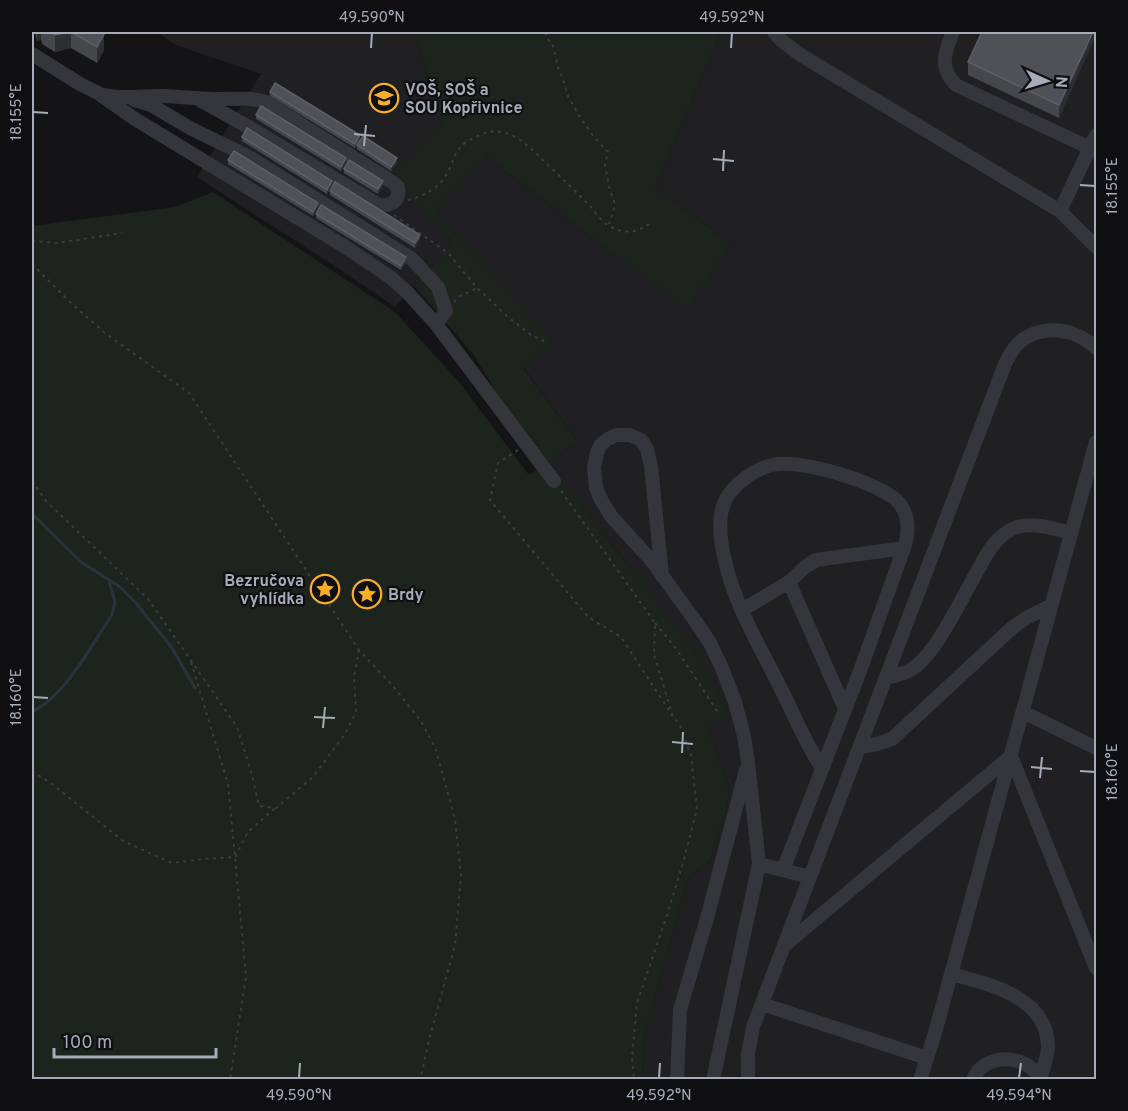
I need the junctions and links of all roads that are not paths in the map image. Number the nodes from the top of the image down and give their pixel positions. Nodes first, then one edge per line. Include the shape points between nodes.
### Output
1 (774, 32) edge
2 (953, 32) edge
3 (32, 54) edge
4 (98, 93) junction
5 (129, 98) junction
6 (198, 99) junction
7 (1096, 135) edge
8 (1090, 148) junction
9 (1060, 211) junction
10 (1096, 247) edge
11 (436, 324) junction
12 (1096, 348) edge
13 (1096, 442) edge
14 (554, 481) road end
15 (1071, 533) junction
16 (904, 548) junction
17 (662, 576) junction
18 (789, 582) junction
19 (1052, 606) junction
20 (742, 610) junction
21 (886, 678) junction
22 (845, 709) junction
23 (1023, 712) junction
24 (860, 747) junction
25 (1096, 748) edge
26 (1011, 756) junction
27 (748, 762) junction
28 (822, 768) junction
29 (759, 864) junction
30 (783, 870) junction
31 (810, 877) junction
32 (784, 947) junction
33 (1096, 968) edge
34 (951, 974) junction
35 (762, 1004) junction
36 (927, 1058) junction
37 (677, 1080) edge
38 (713, 1080) edge
39 (748, 1080) edge
40 (920, 1080) edge
41 (973, 1080) edge
42 (1039, 1080) edge

1 - 9 lane via 799,54
2 - 8 lane via 944,60 945,71 956,85
3 - 4 lane
4 - 5 lane
4 - 11 lane via 370,263 408,292
5 - 6 lane
5 - 11 lane via 151,105 249,158 412,259 438,287 446,311
6 - 6 lane via 380,205 394,203 399,193 392,182 266,102 254,98
7 - 8 lane
8 - 9 lane
9 - 10 lane
11 - 14 lane
12 - 21 lane via 1077,334 1056,330 1034,334 1014,348 1001,373
13 - 15 lane
15 - 19 lane
15 - 21 lane via 1031,525 1018,527 1002,537 990,549 929,652 910,670
16 - 18 lane via 816,560
16 - 20 lane via 908,527 905,515 900,504 886,492 810,467 784,463 766,467 735,488 721,516 726,568
16 - 22 lane
17 - 17 lane via 598,495 595,459 600,446 616,435 633,436 647,449
17 - 27 lane via 701,629 722,668 740,716
18 - 20 lane
18 - 22 lane
19 - 23 lane
19 - 24 lane via 1013,627 892,739
20 - 28 lane
21 - 24 lane
22 - 28 lane
23 - 25 lane
23 - 26 lane
24 - 31 lane
26 - 32 lane
26 - 33 lane
26 - 34 lane
27 - 29 lane
27 - 37 lane via 680,1010
28 - 30 lane
29 - 30 lane
29 - 38 lane
30 - 31 lane
31 - 32 lane
32 - 35 lane
34 - 36 lane
34 - 42 lane via 1014,995 1030,1007 1047,1040 1047,1056
35 - 36 lane
35 - 39 lane via 750,1040
36 - 40 lane
41 - 42 lane via 981,1066 1005,1059 1027,1065

